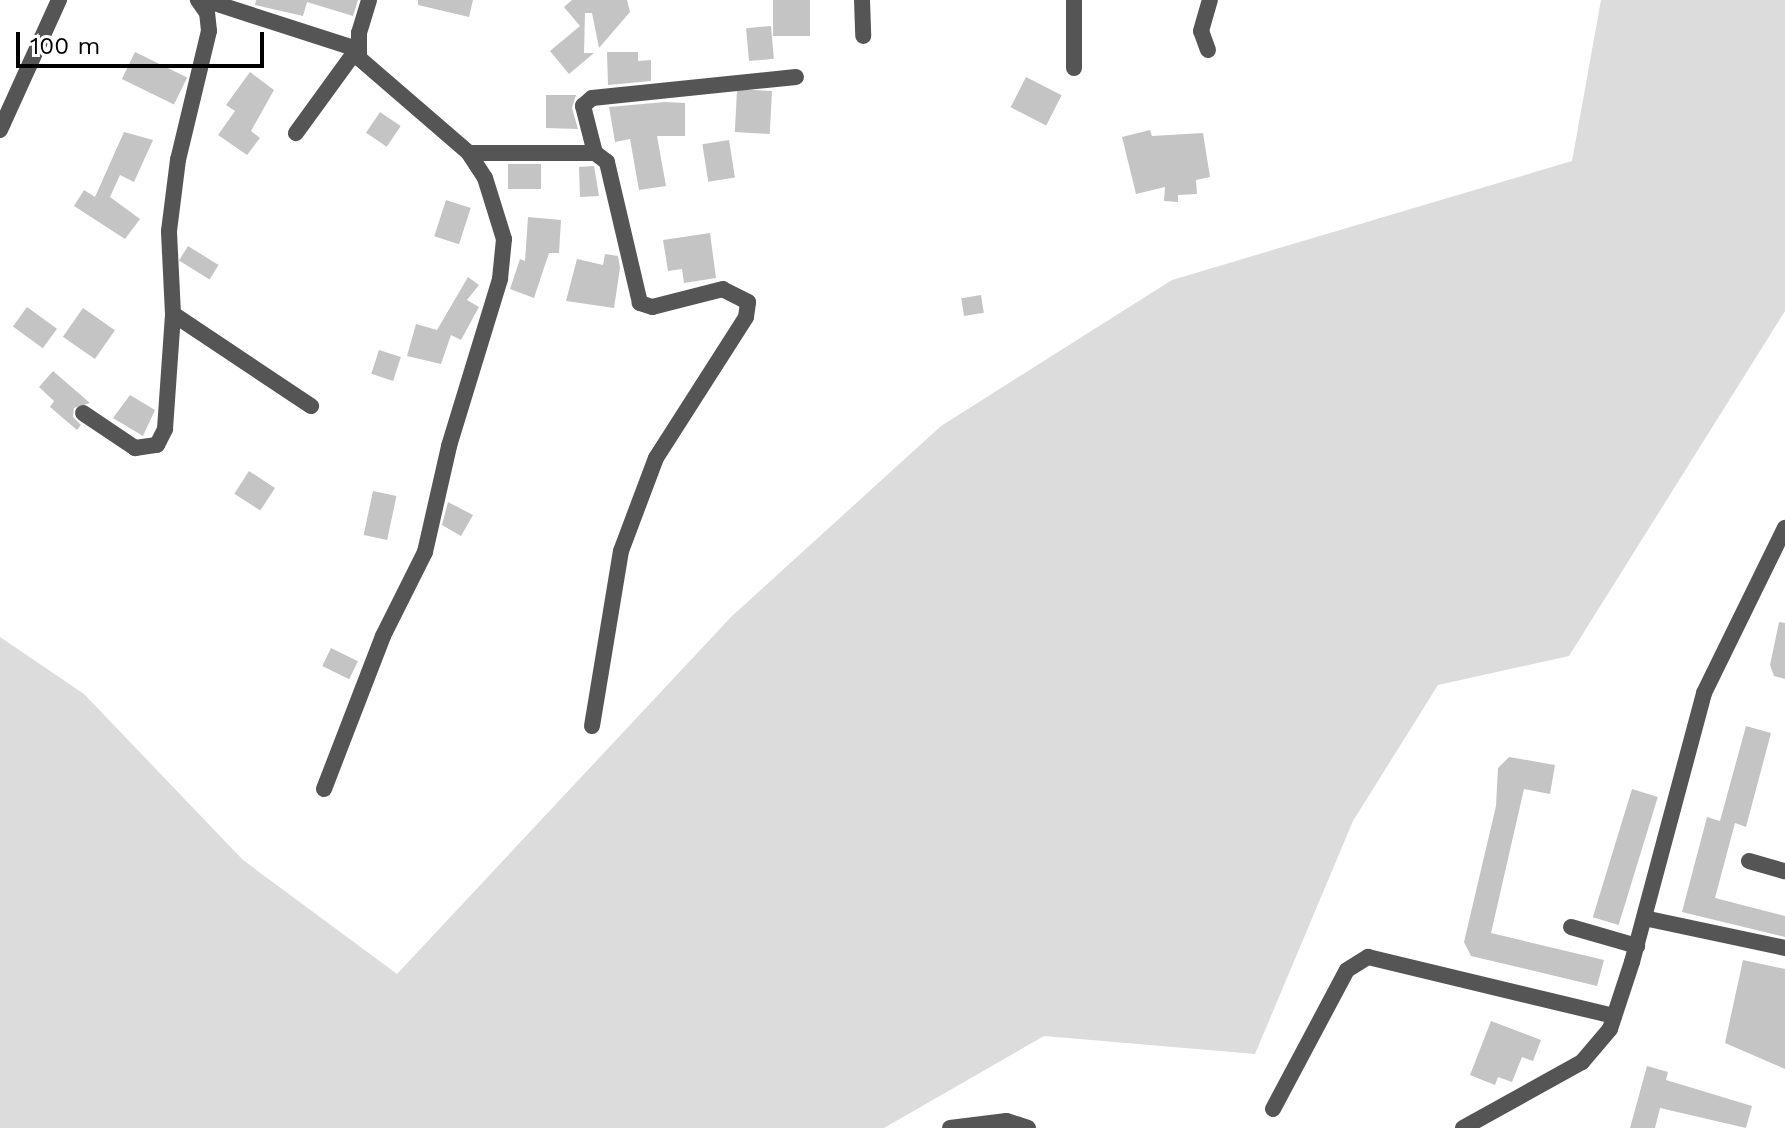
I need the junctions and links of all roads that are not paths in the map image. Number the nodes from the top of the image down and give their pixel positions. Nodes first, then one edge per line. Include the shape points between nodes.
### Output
1 (59, 0) edge
2 (198, 0) edge
3 (205, 0) edge
4 (369, 0) edge
5 (862, 0) edge
6 (1074, 0) edge
7 (1210, 0) edge
8 (863, 36) dead end
9 (357, 49) junction
10 (1208, 50) dead end
11 (1074, 68) dead end
12 (796, 77) dead end
13 (0, 130) edge
14 (296, 133) dead end
15 (469, 153) junction
16 (595, 153) junction
17 (173, 314) junction
18 (311, 406) dead end
19 (83, 413) dead end
20 (1785, 528) edge
21 (592, 726) dead end
22 (324, 789) dead end
23 (1749, 861) dead end
24 (1785, 871) edge
25 (1644, 918) junction
26 (1571, 927) dead end
27 (1637, 946) junction
28 (1785, 948) edge
29 (1614, 1016) junction
30 (1273, 1109) dead end
31 (950, 1128) edge
32 (1028, 1128) edge
33 (1463, 1128) edge

1 - 13 street
2 - 17 street via 207,13 209,31 178,160 169,231
3 - 9 street
4 - 9 street
5 - 8 street
6 - 11 street
7 - 10 street via 1201,31
9 - 14 street
9 - 15 street via 373,74
12 - 16 street via 586,100
15 - 16 street
15 - 22 street via 485,178 504,239 500,279 449,446 425,552 387,625
16 - 21 street via 607,162 640,303 652,307 723,289 744,296 748,308 656,458 621,551
17 - 18 street
17 - 19 street via 165,429 157,445 135,448
20 - 25 street via 1704,693
23 - 24 street
25 - 27 street
25 - 28 street
26 - 27 street
27 - 29 street
29 - 30 street via 1368,957 1347,970
29 - 33 street via 1582,1062
31 - 32 street via 1007,1121

